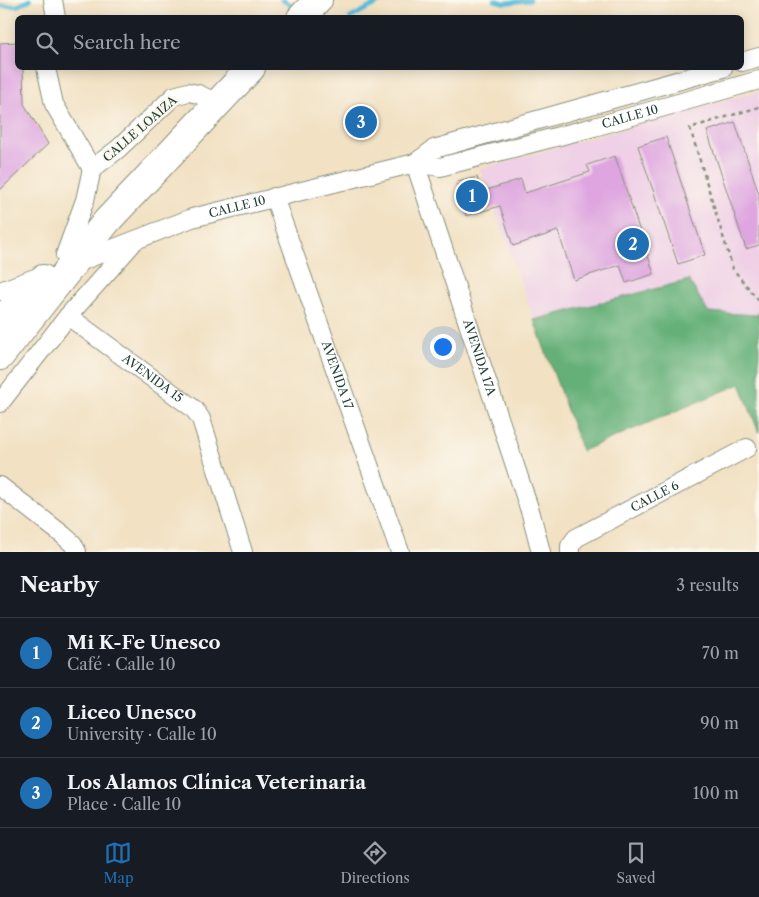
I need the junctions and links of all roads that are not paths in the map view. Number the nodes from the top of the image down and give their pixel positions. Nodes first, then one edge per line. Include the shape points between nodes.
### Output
1 (53, 0) edge
2 (318, 0) edge
3 (56, 15) edge
4 (303, 15) edge
5 (759, 57) edge
6 (744, 61) edge
7 (46, 70) edge
8 (249, 70) edge
9 (716, 70) edge
10 (759, 80) edge
11 (217, 102) junction
12 (415, 163) junction
13 (92, 169) junction
14 (274, 197) junction
15 (133, 242) junction
16 (63, 263) junction
17 (0, 291) edge
18 (68, 316) junction
19 (0, 321) edge
20 (0, 356) edge
21 (0, 404) edge
22 (747, 448) dead end
23 (0, 486) edge
24 (77, 552) edge
25 (243, 552) edge
26 (400, 552) edge
27 (540, 552) edge
28 (570, 552) edge

1 - 3 street
2 - 4 highway
5 - 6 street
7 - 13 street, CALLE LOAIZA via 54,104
8 - 11 highway
9 - 12 street, CALLE 10 via 434,149
10 - 12 street, CALLE 10 via 440,167
11 - 13 street, CALLE LOAIZA via 188,92 174,96
11 - 16 highway via 107,221
12 - 14 street, CALLE 10
12 - 27 street, AVENIDA 17A via 531,514
13 - 16 street, CALLE LOAIZA
14 - 15 street, CALLE 10 via 192,218
14 - 26 street, AVENIDA 17
15 - 16 street, CALLE 10
15 - 18 street
16 - 17 street, CALLE 10 via 13,288
16 - 19 highway
16 - 20 highway
18 - 21 street
18 - 25 street, AVENIDA 15 via 194,409 201,419
22 - 28 street, CALLE 6 via 576,538
23 - 24 street via 63,535

